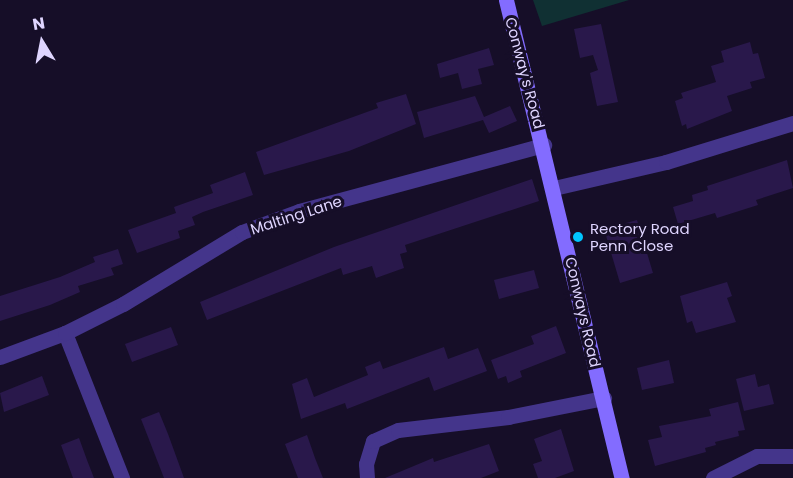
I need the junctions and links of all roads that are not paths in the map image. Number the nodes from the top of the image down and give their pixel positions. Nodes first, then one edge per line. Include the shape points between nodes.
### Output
1 (506, 0) edge
2 (793, 123) edge
3 (544, 145) junction
4 (554, 188) junction
5 (65, 333) junction
6 (0, 357) edge
7 (604, 398) junction
8 (793, 456) edge
9 (122, 478) edge
10 (367, 478) edge
11 (622, 478) edge
12 (713, 478) edge

1 - 3 main road, Conway's Road
2 - 4 street via 666,162
3 - 4 main road, Conways Road
3 - 5 street, Malting Lane via 299,211 242,232 123,304
4 - 7 main road, Conways Road
5 - 6 street, Malting Lane
5 - 9 street
7 - 10 street via 508,417 398,430 373,441 366,464
7 - 11 main road, Conways Road
8 - 12 street via 757,456

